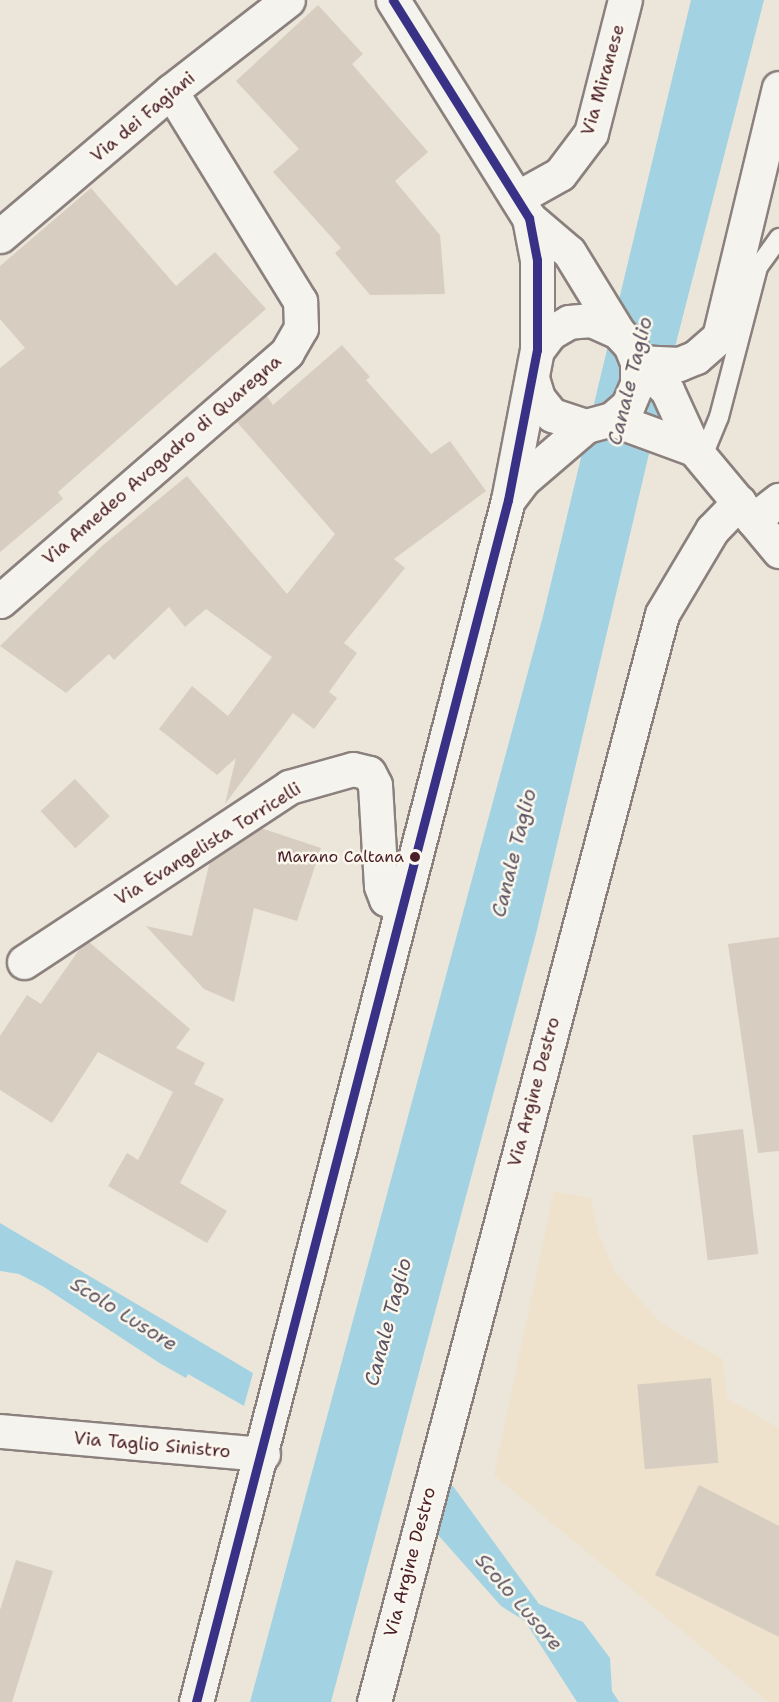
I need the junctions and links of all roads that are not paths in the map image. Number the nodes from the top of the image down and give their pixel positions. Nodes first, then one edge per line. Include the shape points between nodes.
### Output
1 (288, 0) edge
2 (393, 0) edge
3 (626, 0) edge
4 (779, 88) edge
5 (171, 91) junction
6 (523, 208) junction
7 (0, 236) edge
8 (779, 238) edge
9 (601, 314) junction
10 (637, 362) junction
11 (534, 364) junction
12 (589, 423) junction
13 (698, 453) junction
14 (508, 500) junction
15 (779, 500) edge
16 (746, 511) junction
17 (779, 551) edge
18 (0, 601) edge
19 (402, 904) junction
20 (24, 962) dead end
21 (0, 1431) edge
22 (263, 1454) junction
23 (196, 1702) edge
24 (374, 1702) edge

1 - 5 street, Via dei Fagiani
2 - 6 street
3 - 6 street, Via Miranese via 591,133 560,174
4 - 10 street via 719,337 696,357 679,364
5 - 7 street, Via dei Fagiani
5 - 18 street, Via Amedeo Avogadro di Quaregna via 300,301 301,328 287,352
6 - 9 street via 569,252
6 - 11 street via 537,260
8 - 13 lane via 758,267 720,417
9 - 10 street via 630,345
9 - 11 street via 560,328
10 - 12 street via 637,384 628,405
10 - 13 street via 667,390
11 - 12 street via 538,398 552,415
11 - 14 street
12 - 13 street
12 - 14 street via 523,480
13 - 16 street
14 - 19 street
15 - 16 street, Via Argine Destro
16 - 17 street
16 - 24 street, Via Argine Destro via 712,530 662,614
19 - 20 street, Via Evangelista Torricelli via 386,899 381,886 375,784 369,773 353,769 289,787
19 - 22 street
21 - 22 street, Via Taglio Sinistro
22 - 23 street

